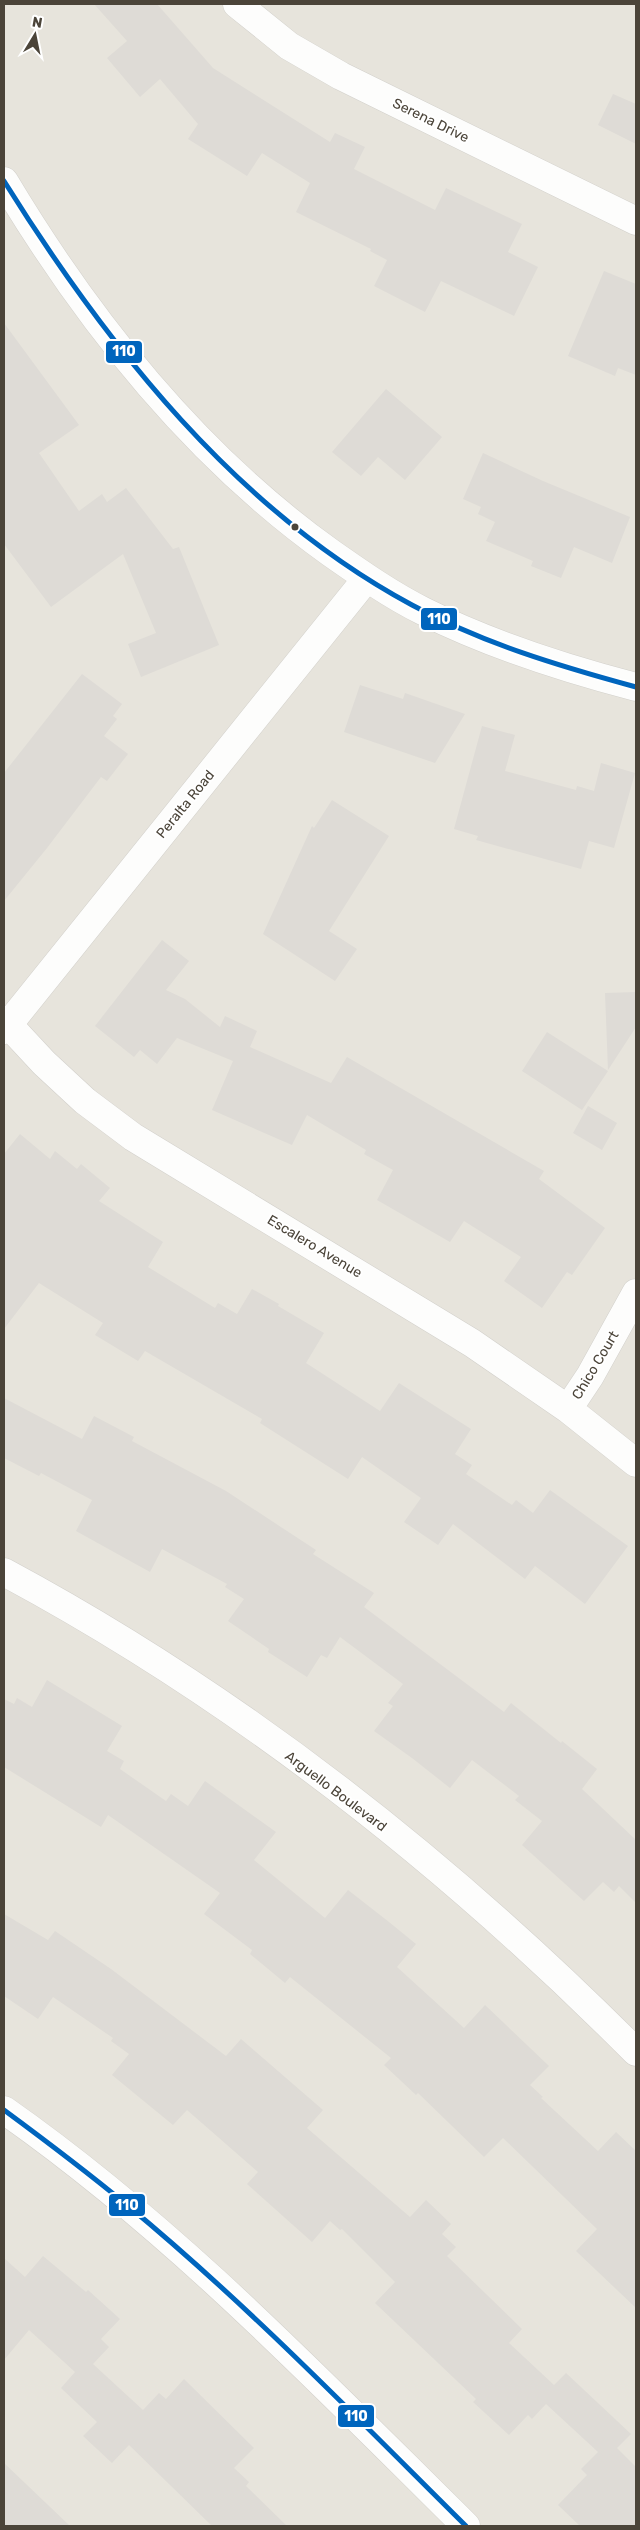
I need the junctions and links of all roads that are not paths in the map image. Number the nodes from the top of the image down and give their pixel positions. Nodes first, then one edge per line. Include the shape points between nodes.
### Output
1 (237, 4) edge
2 (4, 181) edge
3 (636, 220) edge
4 (367, 578) junction
5 (636, 687) edge
6 (5, 1024) edge
7 (636, 1293) edge
8 (568, 1409) junction
9 (636, 1463) edge
10 (4, 1572) edge
11 (636, 2052) edge
12 (4, 2110) edge
13 (466, 2526) edge

1 - 3 street, Serena Drive via 289,46 341,76
2 - 4 street via 95,317 194,435 247,488
4 - 5 street via 422,610 489,640 566,668
4 - 6 street, Peralta Road
6 - 8 street, Escalero Avenue via 85,1101 133,1137 464,1338
7 - 8 street, Chico Court
8 - 9 street, Escalero Avenue
10 - 11 street, Arguello Boulevard via 102,1628 189,1684 347,1798 490,1916
12 - 13 street via 109,2188 181,2250 252,2314

